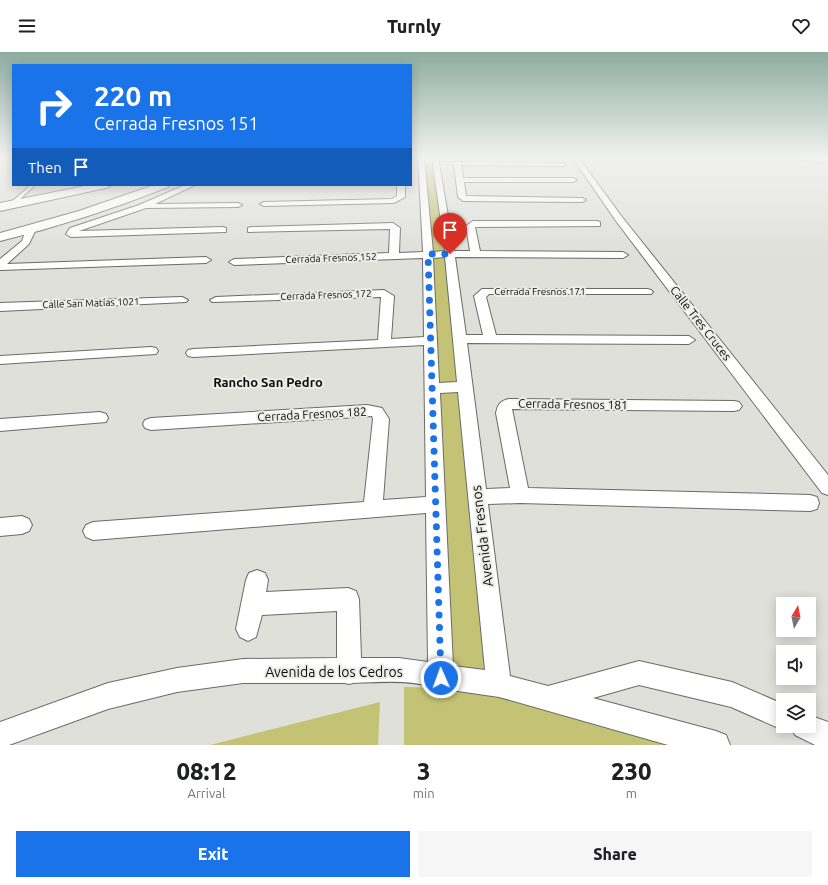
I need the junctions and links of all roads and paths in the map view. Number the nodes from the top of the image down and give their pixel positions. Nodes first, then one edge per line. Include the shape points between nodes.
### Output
1 (27, 189) edge
2 (85, 189) edge
3 (153, 189) edge
4 (181, 189) edge
5 (401, 189) edge
6 (425, 189) edge
7 (432, 189) edge
8 (461, 189) edge
9 (598, 189) edge
10 (582, 200) dead end
11 (264, 204) dead end
12 (238, 205) dead end
13 (5, 206) edge
14 (142, 207) junction
15 (71, 219) junction
16 (597, 224) dead end
17 (85, 226) junction
18 (31, 230) junction
19 (223, 230) dead end
20 (251, 230) dead end
21 (0, 236) edge
22 (428, 254) junction
23 (450, 254) junction
24 (476, 254) junction
25 (623, 255) dead end
26 (394, 256) junction
27 (206, 260) dead end
28 (234, 262) dead end
29 (0, 265) edge
30 (647, 292) dead end
31 (182, 300) dead end
32 (216, 300) dead end
33 (0, 307) edge
34 (460, 339) junction
35 (490, 339) junction
36 (690, 340) dead end
37 (431, 341) junction
38 (384, 343) junction
39 (151, 351) dead end
40 (193, 353) dead end
41 (0, 360) edge
42 (465, 387) junction
43 (432, 388) junction
44 (734, 406) dead end
45 (100, 418) dead end
46 (150, 424) dead end
47 (0, 425) edge
48 (828, 488) edge
49 (520, 496) junction
50 (478, 497) junction
51 (810, 503) dead end
52 (436, 504) junction
53 (373, 508) junction
54 (22, 525) dead end
55 (0, 527) edge
56 (93, 531) dead end
57 (257, 580) dead end
58 (253, 604) junction
59 (248, 629) dead end
60 (349, 672) junction
61 (441, 678) junction
62 (499, 685) junction
63 (548, 698) junction
64 (776, 714) edge
65 (816, 731) edge
66 (0, 735) edge
67 (828, 739) edge
68 (716, 745) edge

1 - 13 lane
2 - 13 main road
3 - 15 main road
4 - 14 street
5 - 11 street via 401,197 394,201
6 - 22 street
7 - 23 street, Avenida Fresnos
8 - 10 street via 462,197 469,200
9 - 48 street, Calle Tres Cruces
12 - 14 street
14 - 17 street
15 - 17 street
15 - 18 main road
16 - 24 street via 473,224 470,226
17 - 19 street via 73,230 71,234
18 - 21 main road
18 - 29 street via 26,242
20 - 26 street via 393,226
22 - 23 street, Cerrada Fresnos 152
22 - 26 street, Cerrada Fresnos 152
22 - 37 street
23 - 24 street, Cerrada Fresnos 152
23 - 34 street, Avenida Fresnos
24 - 25 street, Cerrada Fresnos 152
26 - 28 street, Cerrada Fresnos 152
27 - 29 street
30 - 35 street, Cerrada Fresnos 171 via 486,290 480,296
31 - 33 street, Calle San Matías 1021
32 - 38 street, Cerrada Fresnos 172 via 384,293 388,296
34 - 35 street
34 - 42 street, Avenida Fresnos
35 - 36 street
37 - 38 street
37 - 43 street
38 - 40 street
39 - 41 street
42 - 43 street
42 - 50 street, Avenida Fresnos
43 - 52 street
44 - 49 street, Cerrada Fresnos 181 via 509,404 505,406 504,413
45 - 47 street
46 - 53 street, Cerrada Fresnos 182 via 367,410 377,412 381,419
49 - 50 street
49 - 51 street
50 - 62 street, Avenida Fresnos
52 - 53 street
52 - 61 street
53 - 56 street
54 - 55 street
57 - 58 street
58 - 59 street
58 - 60 street via 348,599
60 - 61 street, Avenida de los Cedros via 399,670
60 - 66 street, Avenida de los Cedros via 243,671 177,680 108,696
61 - 62 street, Avenida de los Cedros
62 - 63 street, Avenida de los Cedros
63 - 64 street via 639,673 732,695
63 - 68 street, Avenida de los Cedros
65 - 67 street

